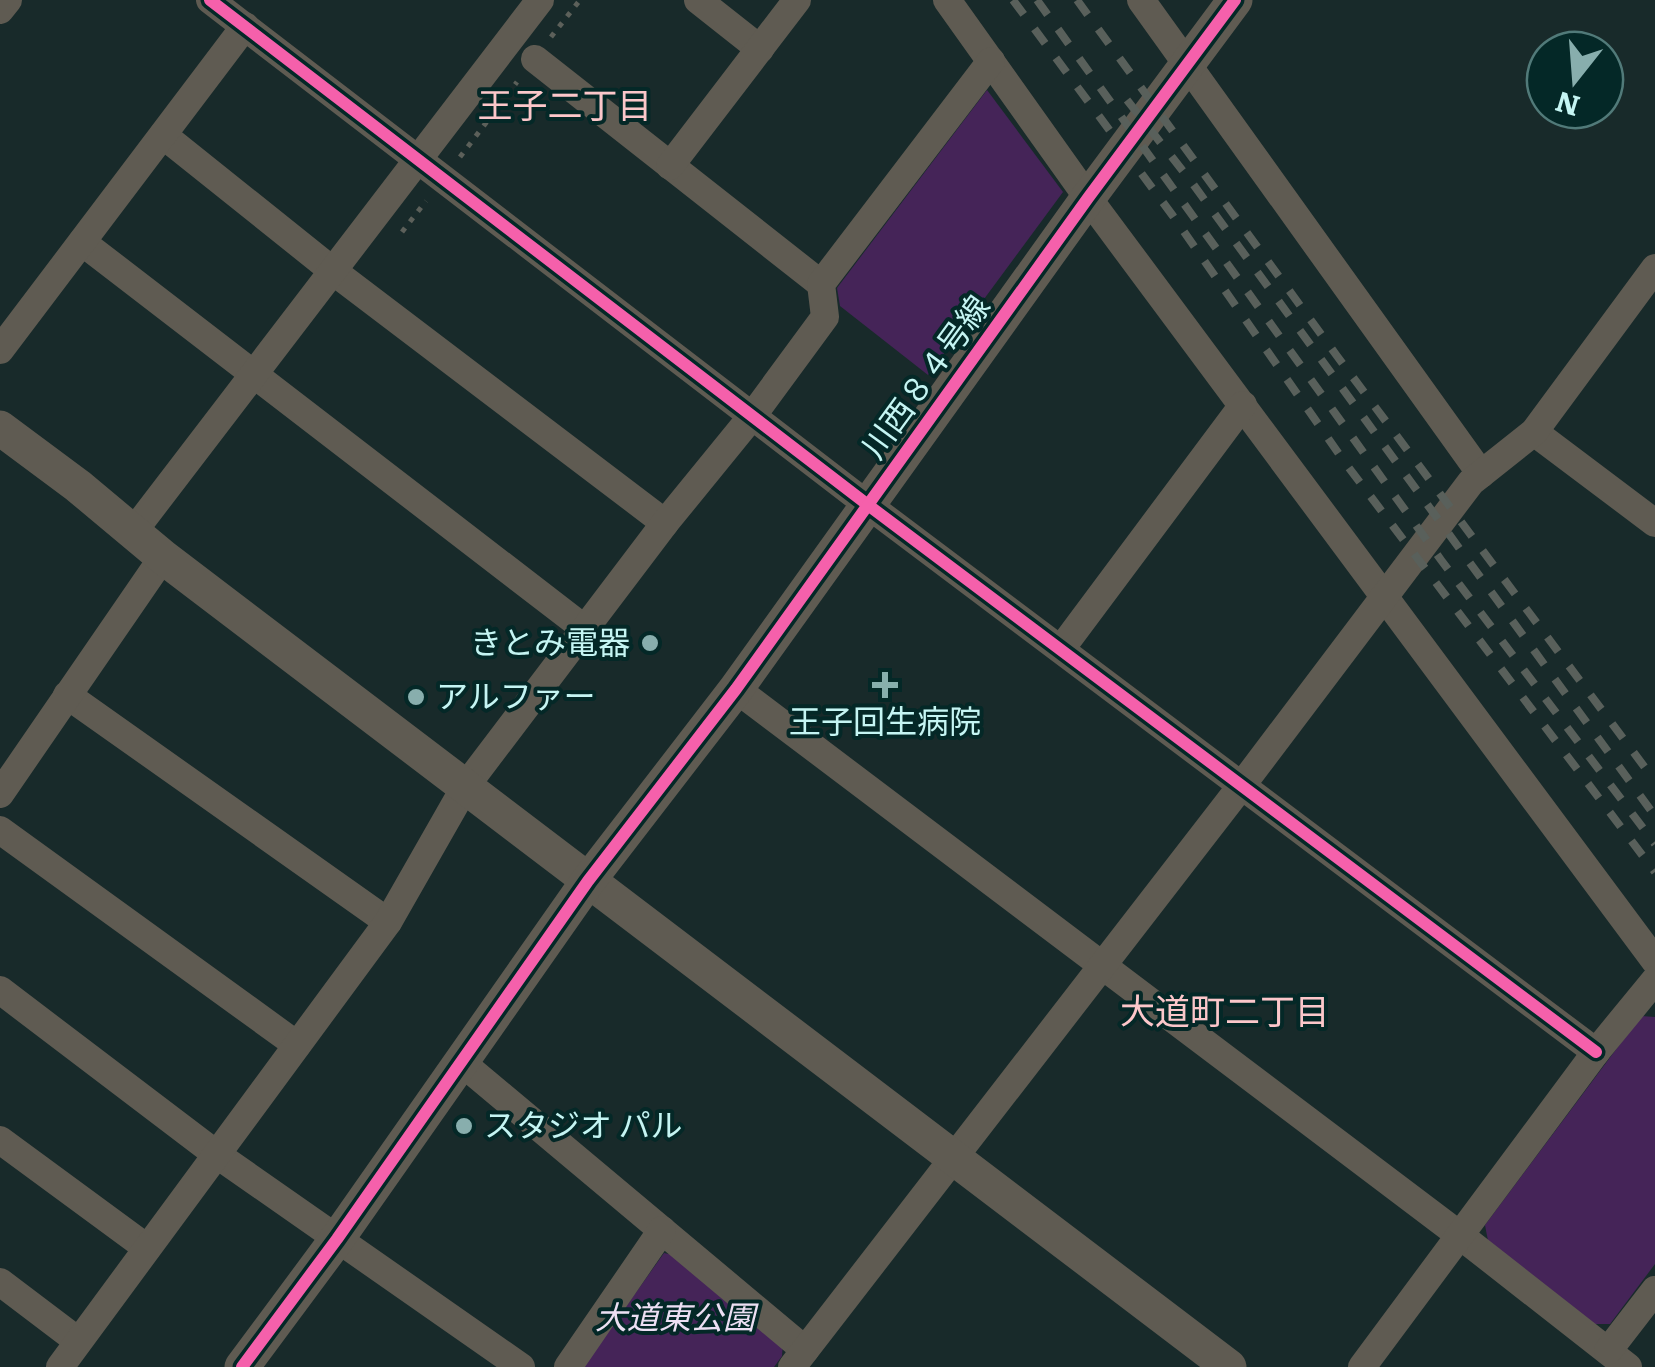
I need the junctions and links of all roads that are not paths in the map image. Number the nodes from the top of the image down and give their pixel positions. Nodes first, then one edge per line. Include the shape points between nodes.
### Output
1 (8, 0) edge
2 (210, 0) edge
3 (540, 0) edge
4 (698, 0) edge
5 (797, 0) edge
6 (947, 0) edge
7 (1140, 0) edge
8 (1235, 0) edge
9 (0, 10) edge
10 (245, 26) junction
11 (760, 49) junction
12 (534, 59) road end
13 (991, 61) junction
14 (1187, 66) junction
15 (163, 135) junction
16 (418, 160) junction
17 (670, 166) junction
18 (1088, 198) junction
19 (82, 242) junction
20 (1655, 268) edge
21 (334, 271) junction
22 (820, 284) junction
23 (0, 350) edge
24 (255, 374) junction
25 (1243, 406) junction
26 (753, 416) junction
27 (0, 428) edge
28 (1534, 432) junction
29 (1480, 474) junction
30 (868, 505) junction
31 (665, 523) junction
32 (1655, 523) edge
33 (134, 532) junction
34 (163, 557) junction
35 (1385, 595) junction
36 (585, 630) junction
37 (1061, 649) junction
38 (736, 690) junction
39 (67, 694) junction
40 (4, 777) edge
41 (1242, 785) junction
42 (464, 787) junction
43 (0, 830) edge
44 (588, 881) junction
45 (388, 922) junction
46 (1655, 961) edge
47 (1100, 965) junction
48 (1655, 980) edge
49 (0, 990) edge
50 (296, 1045) junction
51 (1596, 1052) junction
52 (461, 1062) junction
53 (0, 1140) edge
54 (216, 1154) junction
55 (954, 1156) junction
56 (662, 1230) junction
57 (1462, 1237) junction
58 (337, 1238) junction
59 (147, 1248) junction
60 (0, 1282) edge
61 (1655, 1290) edge
62 (78, 1342) junction
63 (798, 1358) edge
64 (1618, 1359) edge
65 (60, 1367) edge
66 (242, 1367) edge
67 (522, 1367) edge
68 (568, 1367) edge
69 (1229, 1367) edge
70 (1362, 1367) edge

1 - 9 street
2 - 10 street
3 - 16 street
4 - 11 street
5 - 11 street
6 - 13 street
7 - 14 street
8 - 14 street, 川西８４号線
10 - 15 street
10 - 16 street
11 - 17 street
12 - 17 street
13 - 18 street
13 - 22 street
14 - 18 street, 川西８４号線
14 - 29 street
15 - 19 street
15 - 21 street
16 - 21 street
16 - 26 street
17 - 22 street
18 - 25 street
18 - 30 street, 川西８４号線
19 - 23 street
19 - 24 street
20 - 28 street
21 - 24 street
21 - 31 street
22 - 26 street via 825,317
24 - 33 street
24 - 36 street
25 - 35 street
25 - 37 street
26 - 30 street
26 - 31 street
27 - 33 street
28 - 29 street
28 - 32 street
29 - 35 street
30 - 37 street
30 - 38 street, 川西８４号線
31 - 36 street
33 - 34 street
34 - 39 street
34 - 42 street
35 - 41 street
35 - 46 street
36 - 42 street
37 - 41 street
38 - 44 street, 川西８４号線
38 - 47 street
39 - 40 street
39 - 45 street
41 - 47 street
41 - 51 street
42 - 44 street
42 - 45 street
43 - 50 street
44 - 52 street, 川西８４号線
44 - 55 street
45 - 50 street
47 - 55 street
47 - 57 street
48 - 51 street
49 - 54 street
50 - 54 street
51 - 57 street
52 - 56 street
52 - 58 street, 川西８４号線
53 - 59 street
54 - 58 street
54 - 59 street
55 - 63 street
55 - 69 street
56 - 63 street
56 - 68 street
57 - 64 street
57 - 70 street
58 - 66 street, 川西８４号線
58 - 67 street
59 - 62 street
60 - 62 street
61 - 64 street
62 - 65 street

